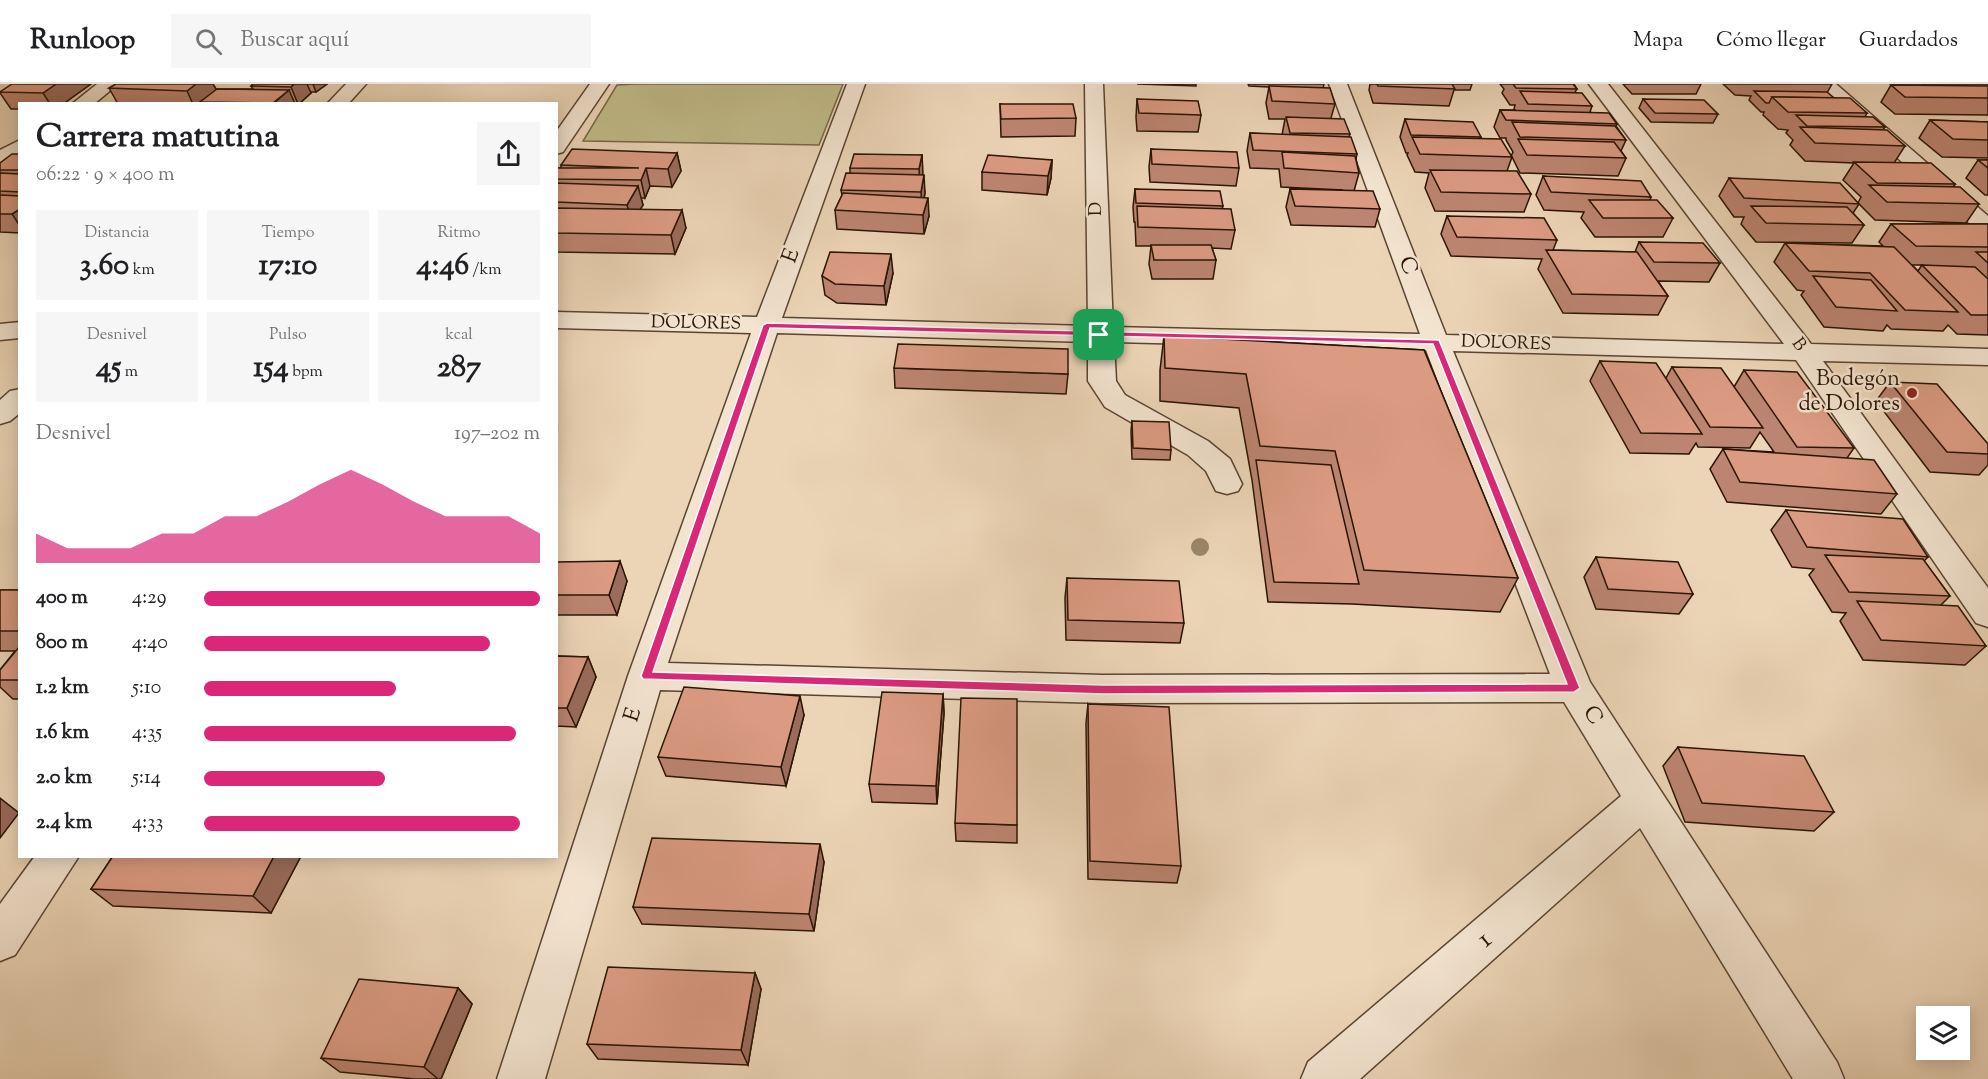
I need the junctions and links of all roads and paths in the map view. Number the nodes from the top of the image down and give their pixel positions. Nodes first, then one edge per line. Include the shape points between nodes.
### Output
1 (109, 84) edge
2 (357, 84) edge
3 (600, 84) edge
4 (856, 84) edge
5 (1094, 84) edge
6 (1338, 84) edge
7 (1598, 84) edge
8 (1825, 84) edge
9 (84, 102) edge
10 (338, 102) edge
11 (558, 145) edge
12 (18, 147) edge
13 (0, 160) edge
14 (1988, 228) edge
15 (558, 320) edge
16 (767, 325) junction
17 (18, 330) edge
18 (0, 332) edge
19 (1099, 335) junction
20 (1436, 342) junction
21 (1805, 354) junction
22 (1988, 357) edge
23 (18, 399) edge
24 (0, 415) edge
25 (1227, 484) dead end
26 (1988, 614) edge
27 (646, 676) junction
28 (1574, 688) junction
29 (1644, 800) junction
30 (58, 858) edge
31 (0, 940) edge
32 (520, 1079) edge
33 (1325, 1079) edge
34 (1820, 1079) edge

1 - 9 street
2 - 10 street
3 - 11 street
4 - 16 street, E
5 - 19 street, D
6 - 20 street, C
7 - 21 street, B
8 - 14 street
12 - 13 street
15 - 16 street, DOLORES
16 - 19 street, DOLORES
16 - 27 street, E
17 - 18 street
19 - 20 street, DOLORES
19 - 25 street, D via 1102,381 1115,400 1198,448 1218,466
20 - 21 street, DOLORES
20 - 28 street, C
21 - 22 street, DOLORES
21 - 26 street, B
23 - 24 street
27 - 28 street via 1103,689
27 - 32 street, E
28 - 29 street, C
29 - 33 street, 1
29 - 34 street, C
30 - 31 street

